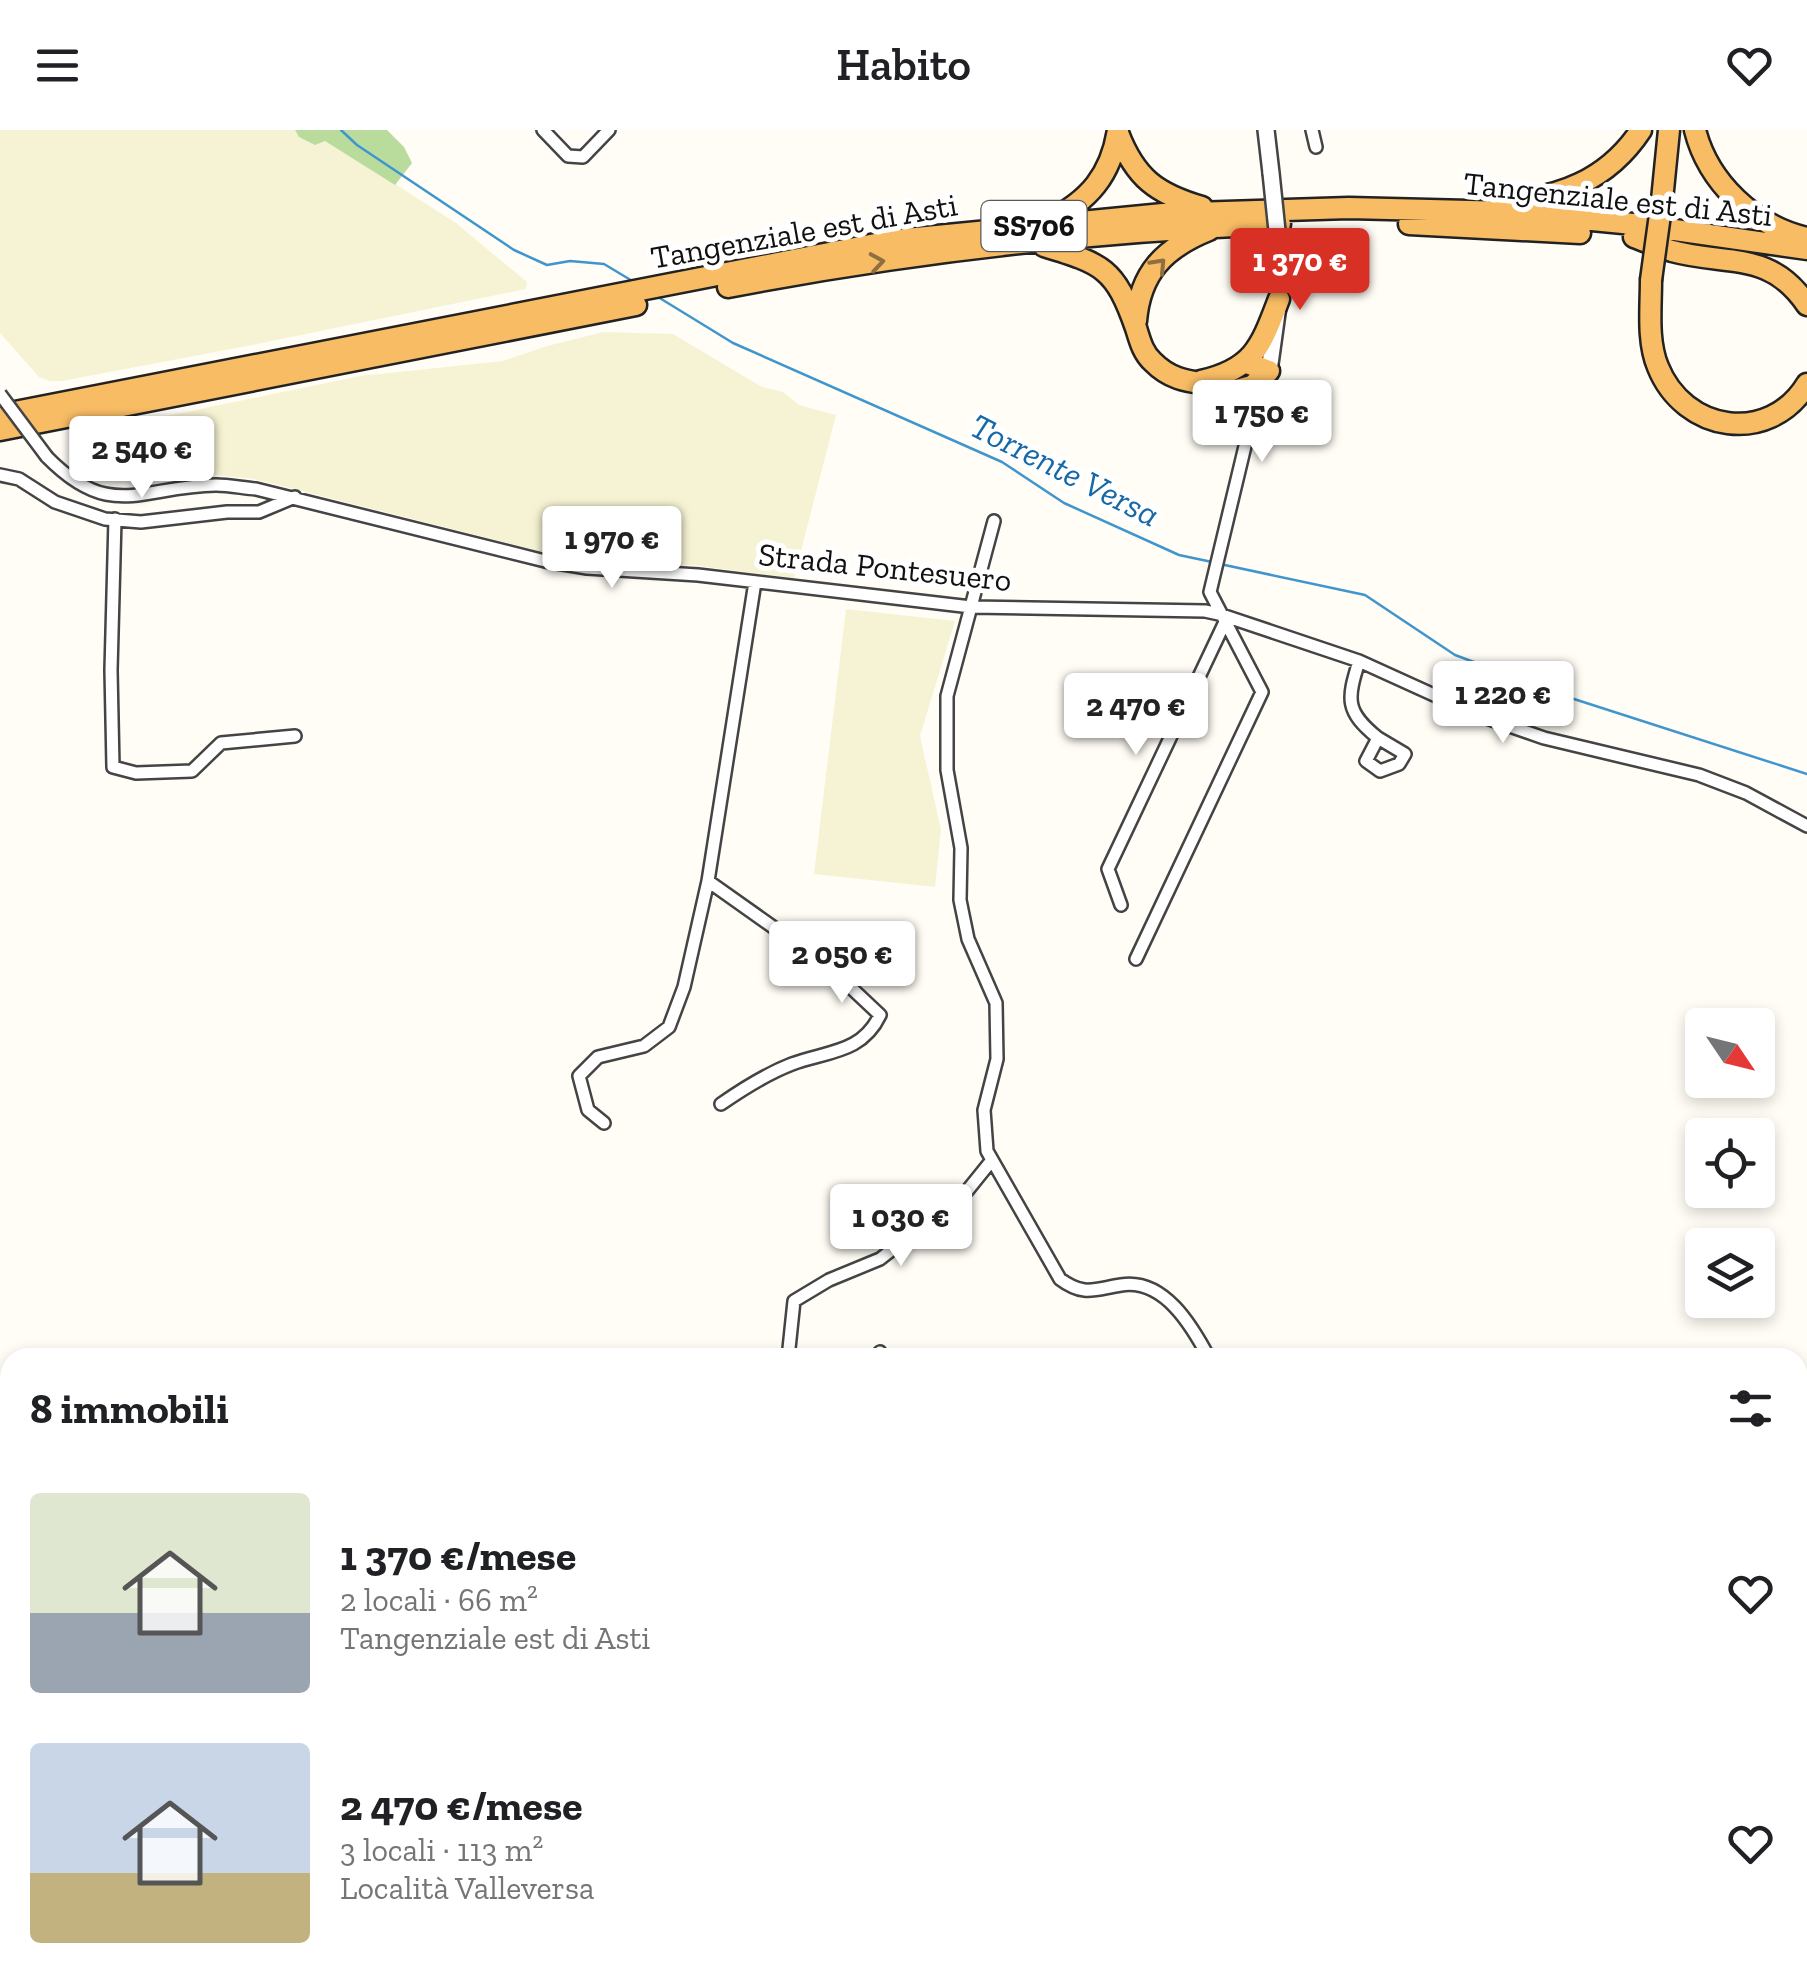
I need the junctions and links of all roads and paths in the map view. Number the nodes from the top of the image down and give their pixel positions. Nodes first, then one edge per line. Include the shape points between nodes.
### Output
1 (543, 130) edge
2 (609, 130) edge
3 (1266, 130) edge
4 (1312, 130) edge
5 (1642, 130) edge
6 (1669, 130) edge
7 (1696, 130) edge
8 (1118, 132) edge
9 (1316, 147) dead end
10 (1349, 208) junction
11 (1218, 219) junction
12 (1037, 234) junction
13 (1634, 237) junction
14 (1807, 238) edge
15 (1807, 249) edge
16 (1807, 262) edge
17 (1279, 299) junction
18 (612, 302) junction
19 (1807, 305) edge
20 (1136, 328) junction
21 (1247, 363) junction
22 (1269, 371) junction
23 (1194, 382) junction
24 (1807, 384) edge
25 (1233, 390) junction
26 (0, 394) edge
27 (0, 415) edge
28 (0, 430) edge
29 (1249, 432) junction
30 (0, 474) edge
31 (295, 496) junction
32 (115, 520) junction
33 (994, 521) dead end
34 (755, 582) junction
35 (971, 607) junction
36 (1222, 619) junction
37 (1359, 661) junction
38 (295, 736) dead end
39 (1378, 738) dead end
40 (1807, 826) edge
41 (708, 881) junction
42 (1121, 905) dead end
43 (1136, 959) dead end
44 (721, 1104) dead end
45 (604, 1123) dead end
46 (992, 1160) junction
47 (789, 1348) edge
48 (1204, 1348) edge

1 - 2 street via 568,156 583,156
3 - 17 street, bridge
4 - 9 street
5 - 10 highway via 1610,167 1543,198 1404,200
6 - 24 highway, bridge via 1652,280 1656,364 1672,393 1716,422 1770,418 1796,403
7 - 14 highway via 1722,185 1742,205
8 - 11 highway via 1144,179
8 - 12 highway via 1102,180 1086,200
10 - 11 highway, Tangenziale est di Asti / SS706
10 - 15 highway, Tangenziale est di Asti / SS706 via 1509,212
11 - 12 highway, Tangenziale est di Asti / SS706 via 1164,214
11 - 13 highway, Tangenziale est di Asti / SS706
20 -> 11 highway via 1138,294 1149,273
18 -> 12 highway, Tangenziale est di Asti / SS706
12 - 18 highway, Tangenziale est di Asti / SS706 via 896,240
12 - 20 highway via 1103,269 1118,284
13 - 16 highway, Tangenziale est di Asti / SS706
13 - 19 highway via 1674,252 1773,270
17 - 21 highway
17 - 22 street
18 - 27 highway, Tangenziale est di Asti / SS706
18 - 28 highway, Tangenziale est di Asti / SS706
20 - 23 highway via 1153,363
21 - 22 highway
21 - 23 highway via 1226,376
22 - 25 highway via 1252,386
22 - 29 street
23 - 25 highway
25 - 29 highway via 1245,406
26 - 31 street, Strada Pontesuero, bridge via 63,474 88,490 138,498 216,486
29 - 36 street via 1210,592
30 - 32 street via 56,502
31 - 32 street via 259,512
31 - 34 street, Strada Pontesuero via 545,561
32 - 38 street via 114,767 192,772 222,743
33 - 35 street
34 - 35 street, Strada Pontesuero
34 - 41 street
35 - 36 street, Strada Pontesuero via 1204,611
35 - 46 street via 947,696 947,770 968,939 996,1003 997,1058 984,1110
36 - 37 street, Strada Pontesuero
36 - 42 street via 1108,869
36 - 43 street via 1262,692
37 - 39 street via 1348,696 1356,720
37 - 40 street, Strada Pontesuero via 1544,738 1746,792
41 - 44 street via 828,966 880,1014 872,1031 849,1049 783,1068
41 - 45 street via 669,1027 644,1046 598,1057 579,1076 588,1110
46 - 47 street via 967,1192 880,1260 794,1301
46 - 48 street via 1060,1279 1077,1290 1124,1284 1161,1296

